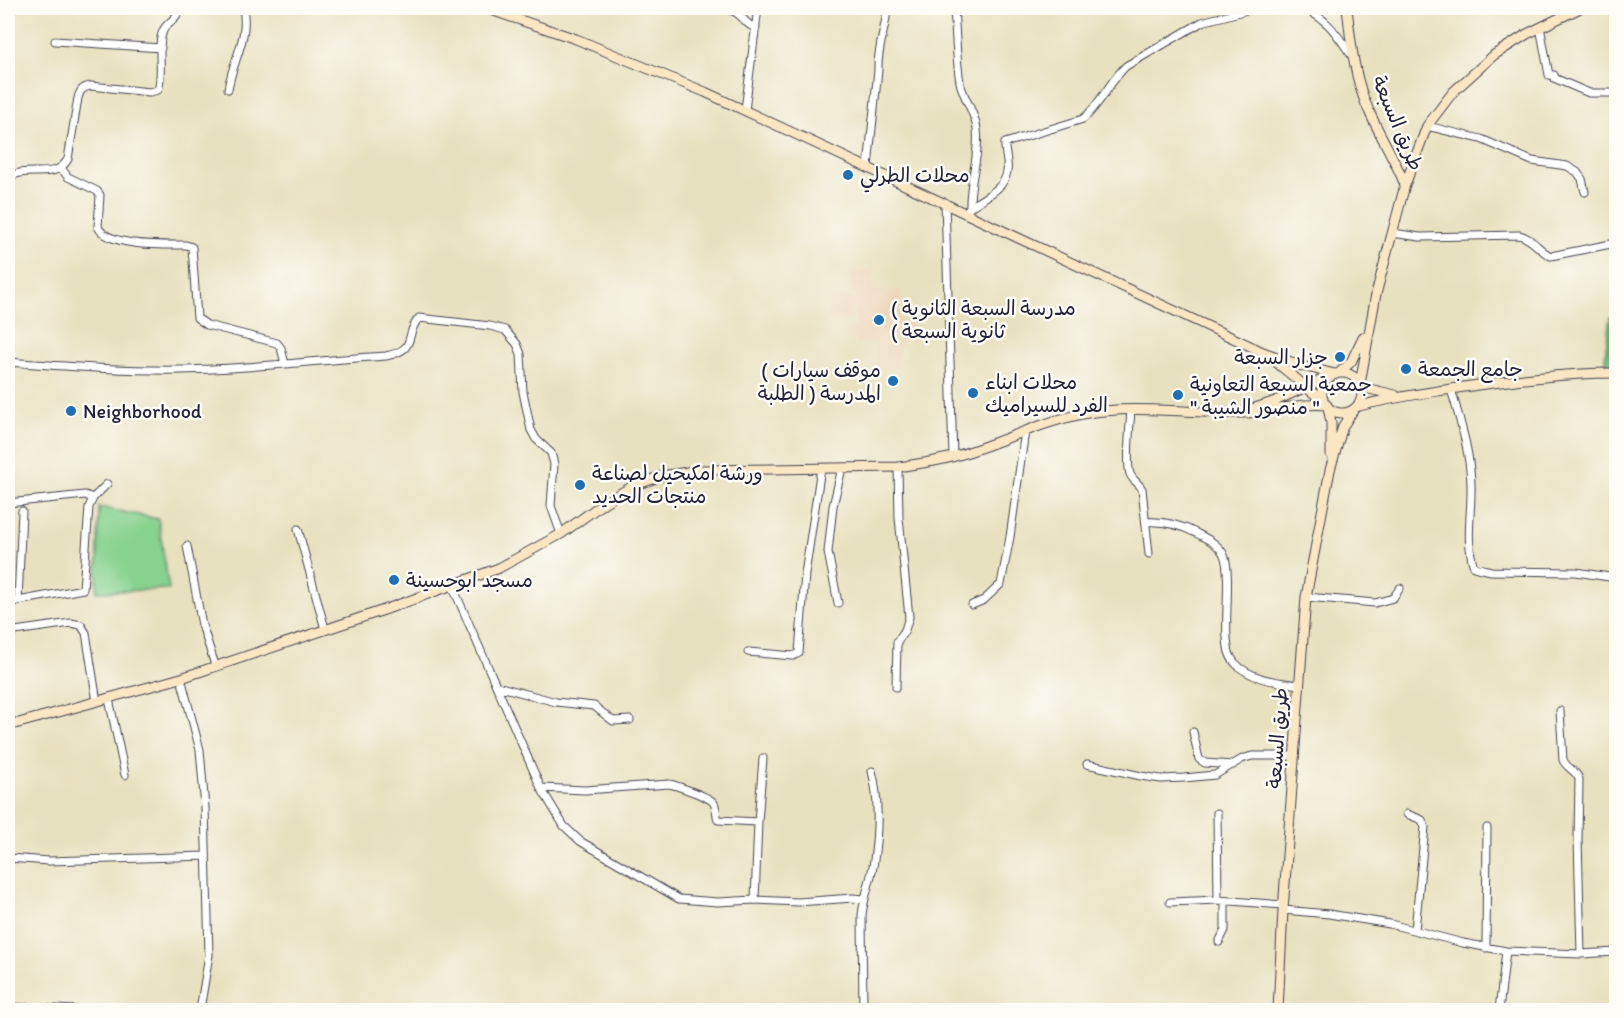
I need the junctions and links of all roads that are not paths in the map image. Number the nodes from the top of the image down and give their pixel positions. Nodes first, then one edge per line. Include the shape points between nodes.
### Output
1 (179, 8) edge
2 (243, 8) edge
3 (485, 8) edge
4 (688, 8) edge
5 (758, 8) edge
6 (887, 8) edge
7 (954, 8) edge
8 (1264, 8) edge
9 (1302, 8) edge
10 (1347, 8) edge
11 (1580, 8) edge
12 (1318, 11) edge
13 (1540, 27) junction
14 (756, 28) junction
15 (55, 41) dead end
16 (161, 48) junction
17 (1352, 56) junction
18 (228, 89) dead end
19 (1617, 93) edge
20 (745, 110) junction
21 (1427, 126) junction
22 (868, 167) junction
23 (61, 168) junction
24 (8, 179) edge
25 (1405, 185) junction
26 (1585, 192) dead end
27 (945, 202) junction
28 (967, 210) junction
29 (1392, 233) junction
30 (1617, 243) edge
31 (1370, 321) junction
32 (1263, 352) junction
33 (8, 362) edge
34 (285, 364) junction
35 (1617, 372) edge
36 (1336, 374) junction
37 (1361, 386) junction
38 (1306, 387) junction
39 (1451, 389) junction
40 (1400, 396) junction
41 (1327, 405) junction
42 (1355, 408) junction
43 (1131, 410) junction
44 (1237, 413) junction
45 (1025, 431) junction
46 (953, 457) junction
47 (898, 467) junction
48 (821, 468) junction
49 (842, 468) junction
50 (1330, 470) junction
51 (107, 484) dead end
52 (93, 498) junction
53 (8, 503) edge
54 (22, 511) dead end
55 (1147, 522) junction
56 (298, 529) dead end
57 (561, 534) junction
58 (187, 546) dead end
59 (1149, 554) dead end
60 (1617, 578) edge
61 (452, 585) junction
62 (1400, 588) dead end
63 (1306, 597) junction
64 (18, 601) junction
65 (8, 603) edge
66 (838, 603) dead end
67 (972, 605) dead end
68 (325, 629) junction
69 (8, 632) edge
70 (748, 652) dead end
71 (215, 665) junction
72 (181, 678) junction
73 (497, 686) junction
74 (1299, 686) junction
75 (896, 687) dead end
76 (109, 699) junction
77 (97, 702) junction
78 (1560, 711) dead end
79 (630, 720) dead end
80 (8, 726) edge
81 (1193, 732) dead end
82 (1295, 756) junction
83 (763, 758) dead end
84 (1087, 764) dead end
85 (1233, 765) junction
86 (872, 771) dead end
87 (125, 776) dead end
88 (541, 788) junction
89 (1217, 813) dead end
90 (1407, 814) dead end
91 (758, 822) junction
92 (1487, 828) dead end
93 (206, 856) junction
94 (8, 858) edge
95 (864, 899) junction
96 (755, 900) junction
97 (1222, 901) junction
98 (1170, 903) dead end
99 (1283, 907) junction
100 (1415, 930) junction
101 (1219, 942) dead end
102 (1486, 948) junction
103 (1506, 951) junction
104 (1617, 952) edge
105 (1581, 954) junction
106 (8, 1006) edge
107 (78, 1011) edge
108 (200, 1011) edge
109 (863, 1011) edge
110 (1278, 1011) edge
111 (1499, 1011) edge

1 - 16 street via 162,32
2 - 18 street via 243,42
3 - 20 street via 576,39
4 - 14 street via 730,10
5 - 14 street
6 - 22 street via 877,54
7 - 28 street via 960,82 978,132 978,157
8 - 28 street via 1202,22 1126,66 1083,119 1005,143 1005,180
9 - 12 street
10 - 17 street, طريق السبعة
11 - 13 street
12 - 17 street
13 - 19 street via 1549,75 1589,93
13 - 21 street via 1469,75
14 - 20 street
15 - 16 street
16 - 23 street via 160,81 155,92 91,86 80,90 68,159
17 - 25 street, طريق السبعة via 1367,109
20 - 22 street
21 - 25 street
21 - 26 street via 1481,139 1532,161 1567,166 1578,172
22 - 27 street
23 - 24 street via 51,172 17,172
23 - 34 street via 68,177 100,195 98,227 104,235 127,242 192,248 197,318 207,325 277,343
25 - 29 street, طريق السبعة
27 - 28 street
27 - 46 street
28 - 32 street
29 - 30 street via 1420,237 1519,235 1551,256
29 - 31 street, طريق السبعة
31 - 36 street, طريق السبعة via 1356,355
31 - 37 street, طريق السبعة
32 - 36 street
32 - 38 street
33 - 34 street via 181,370
34 - 57 street via 401,353 419,318 505,330 521,354 531,430 551,453 551,506
35 - 39 street via 1548,376
36 - 37 street via 1352,375
36 - 38 street
36 - 41 street via 1323,387
37 - 40 street
37 - 42 street via 1361,400
38 - 41 street
38 - 44 street
39 - 40 street
39 - 60 street via 1470,458 1469,545 1474,567
40 - 42 street
41 - 42 street via 1341,412
41 - 44 street via 1302,404
41 - 50 street via 1332,438
42 - 50 street via 1343,426
43 - 44 street
43 - 45 street via 1081,414
43 - 55 street via 1129,469 1132,479 1141,486
45 - 46 street
45 - 67 street via 1001,584
46 - 47 street
47 - 49 street
47 - 75 street via 909,617 897,642
48 - 49 street
48 - 57 street via 700,470 662,476 604,502
48 - 70 street via 805,574 799,653 792,656
49 - 66 street via 828,552
50 - 63 street, طريق السبعة
51 - 52 street
52 - 53 street via 85,495
52 - 64 street via 83,589
54 - 64 street
55 - 59 street
55 - 74 street via 1184,527 1218,547 1226,570 1229,655 1254,675
56 - 68 street
57 - 61 street via 499,568
58 - 71 street via 202,625
61 - 68 street
61 - 73 street
62 - 63 street via 1393,598 1375,603
63 - 74 street, طريق السبعة
64 - 65 street
68 - 71 street
69 - 77 street via 81,625 86,633
71 - 72 street
72 - 76 street
72 - 93 street via 201,759
73 - 79 street via 556,702 594,706 613,721
73 - 88 street
74 - 82 street, طريق السبعة
76 - 77 street
76 - 87 street
77 - 80 street
78 - 105 street via 1563,760 1579,779
81 - 85 street via 1199,759
82 - 85 street via 1252,756
82 - 99 street, طريق السبعة
83 - 91 street
84 - 85 street via 1161,778 1215,775
86 - 95 street via 876,789 875,858
88 - 91 street via 585,790 669,784 711,800 718,820
88 - 96 street via 556,816 573,835 679,899
89 - 97 street
90 - 100 street via 1422,820 1425,827
91 - 96 street
92 - 102 street
93 - 94 street via 49,861
93 - 108 street via 208,955
95 - 96 street
95 - 109 street
97 - 98 street
97 - 99 street
97 - 101 street via 1225,930
99 - 100 street
99 - 110 street, طريق السبعة
100 - 102 street
102 - 103 street
103 - 105 street
103 - 111 street
104 - 105 street
106 - 107 street

